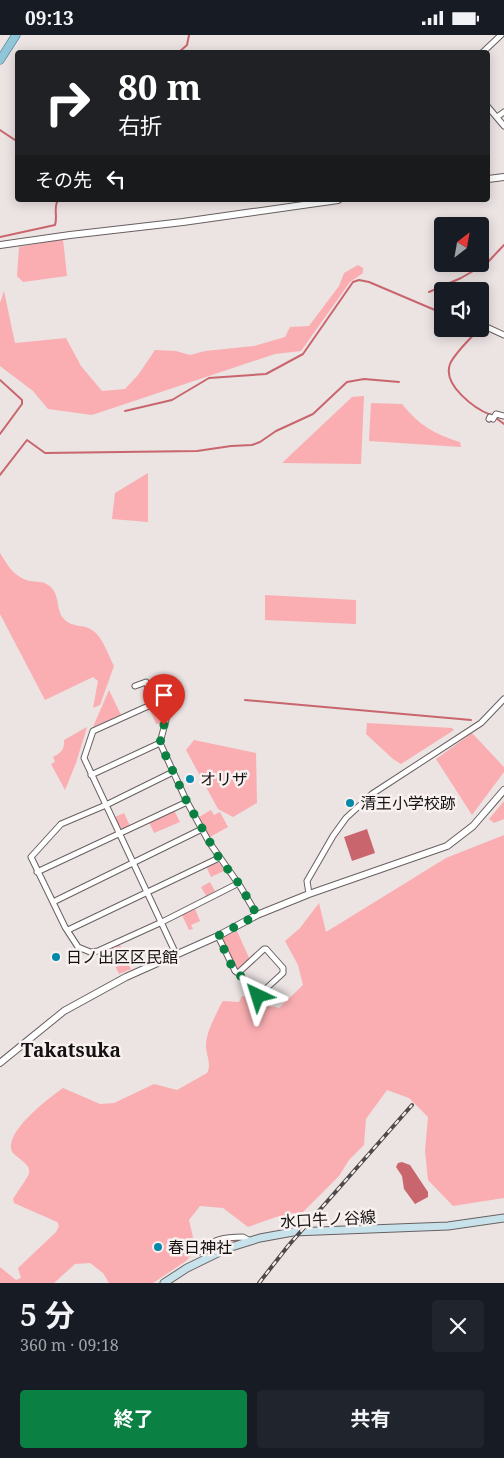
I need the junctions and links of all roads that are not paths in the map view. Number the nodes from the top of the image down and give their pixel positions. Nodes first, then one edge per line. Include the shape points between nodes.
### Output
1 (16, 35) edge
2 (501, 35) edge
3 (485, 50) edge
4 (0, 60) edge
5 (490, 109) edge
6 (504, 113) edge
7 (497, 117) junction
8 (504, 126) edge
9 (504, 177) edge
10 (490, 179) edge
11 (324, 202) edge
12 (0, 245) edge
13 (489, 328) edge
14 (504, 335) edge
15 (504, 416) edge
16 (488, 419) dead end
17 (135, 686) dead end
18 (504, 699) edge
19 (155, 703) junction
20 (160, 743) junction
21 (172, 772) junction
22 (91, 775) junction
23 (504, 790) edge
24 (187, 802) junction
25 (106, 805) junction
26 (202, 829) junction
27 (120, 833) junction
28 (219, 858) junction
29 (133, 863) junction
30 (37, 872) junction
31 (238, 883) junction
32 (147, 892) junction
33 (309, 894) junction
34 (53, 902) junction
35 (257, 915) junction
36 (162, 923) junction
37 (68, 929) junction
38 (218, 936) junction
39 (176, 954) junction
40 (238, 973) junction
41 (0, 1063) edge
42 (504, 1218) edge
43 (250, 1241) junction
44 (199, 1252) dead end
45 (164, 1283) edge

1 - 4 main road
2 - 3 street
5 - 7 street
6 - 7 street
7 - 8 street
9 - 10 street
11 - 12 street
13 - 14 street
15 - 16 street via 496,414 493,419
17 - 19 street via 146,682
18 - 33 street via 481,723 372,794 346,819 332,836 307,881
19 - 20 street via 159,701 169,708
19 - 22 street via 93,731 84,758
20 - 21 street
20 - 22 street
21 - 24 street
21 - 25 street
22 - 25 street
23 - 33 street via 473,827 447,846
24 - 26 street
24 - 27 street
25 - 27 street
25 - 30 street via 61,824 31,857
26 - 28 street
26 - 29 street
27 - 29 street
27 - 30 street
28 - 31 street
28 - 32 street
29 - 32 street
29 - 34 street
30 - 34 street
31 - 35 street
31 - 36 street
32 - 36 street
32 - 37 street
33 - 35 street
34 - 37 street
35 - 38 street
36 - 37 street via 90,952 78,947
36 - 39 street
38 - 39 street
38 - 40 street via 234,971
39 - 41 street via 64,1011
40 - 40 street via 258,996 283,973 283,967 264,949
42 - 43 main road, 水口牛ノ谷線 via 448,1226 293,1232
43 - 44 street via 243,1237 220,1238
43 - 45 main road, 水口牛ノ谷線 via 192,1265

